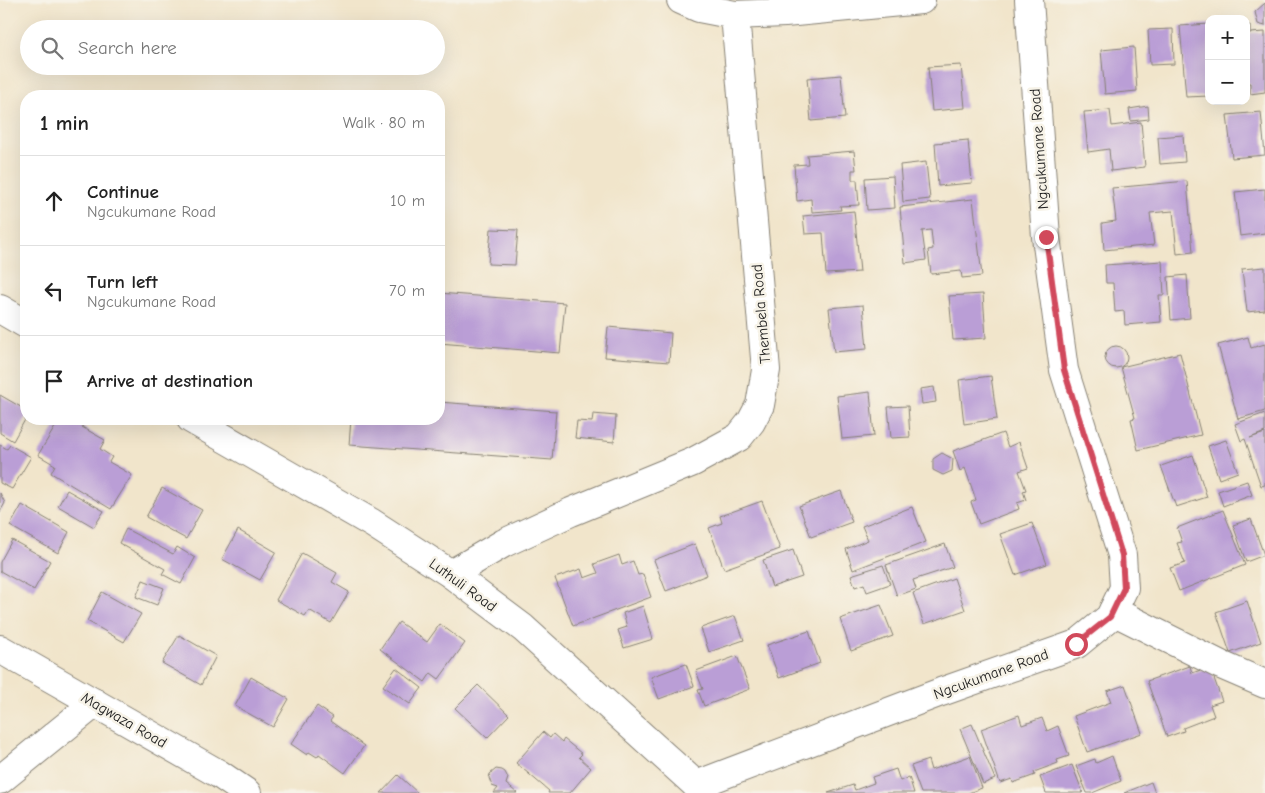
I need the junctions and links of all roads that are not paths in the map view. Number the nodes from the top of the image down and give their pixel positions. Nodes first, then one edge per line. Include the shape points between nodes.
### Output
1 (681, 0) edge
2 (921, 0) edge
3 (1029, 0) edge
4 (735, 15) junction
5 (0, 309) edge
6 (20, 321) edge
7 (201, 425) edge
8 (451, 574) junction
9 (1113, 611) junction
10 (0, 649) edge
11 (1265, 684) edge
12 (95, 703) junction
13 (0, 780) edge
14 (700, 789) edge
15 (246, 793) edge

1 - 4 street via 699,8
2 - 4 street
3 - 9 street, Ngcukumane Road via 1046,237 1064,370 1122,555 1124,588
4 - 8 street, Thembela Road via 766,370 760,405 739,437 693,462 504,543
5 - 6 street
7 - 8 street, Luthuli Road via 372,523
8 - 14 street, Luthuli Road via 523,628
9 - 11 street
9 - 14 street, Ngcukumane Road via 1076,644 941,692
10 - 12 street, Magwaza Road
12 - 13 street
12 - 15 street, Magwaza Road

